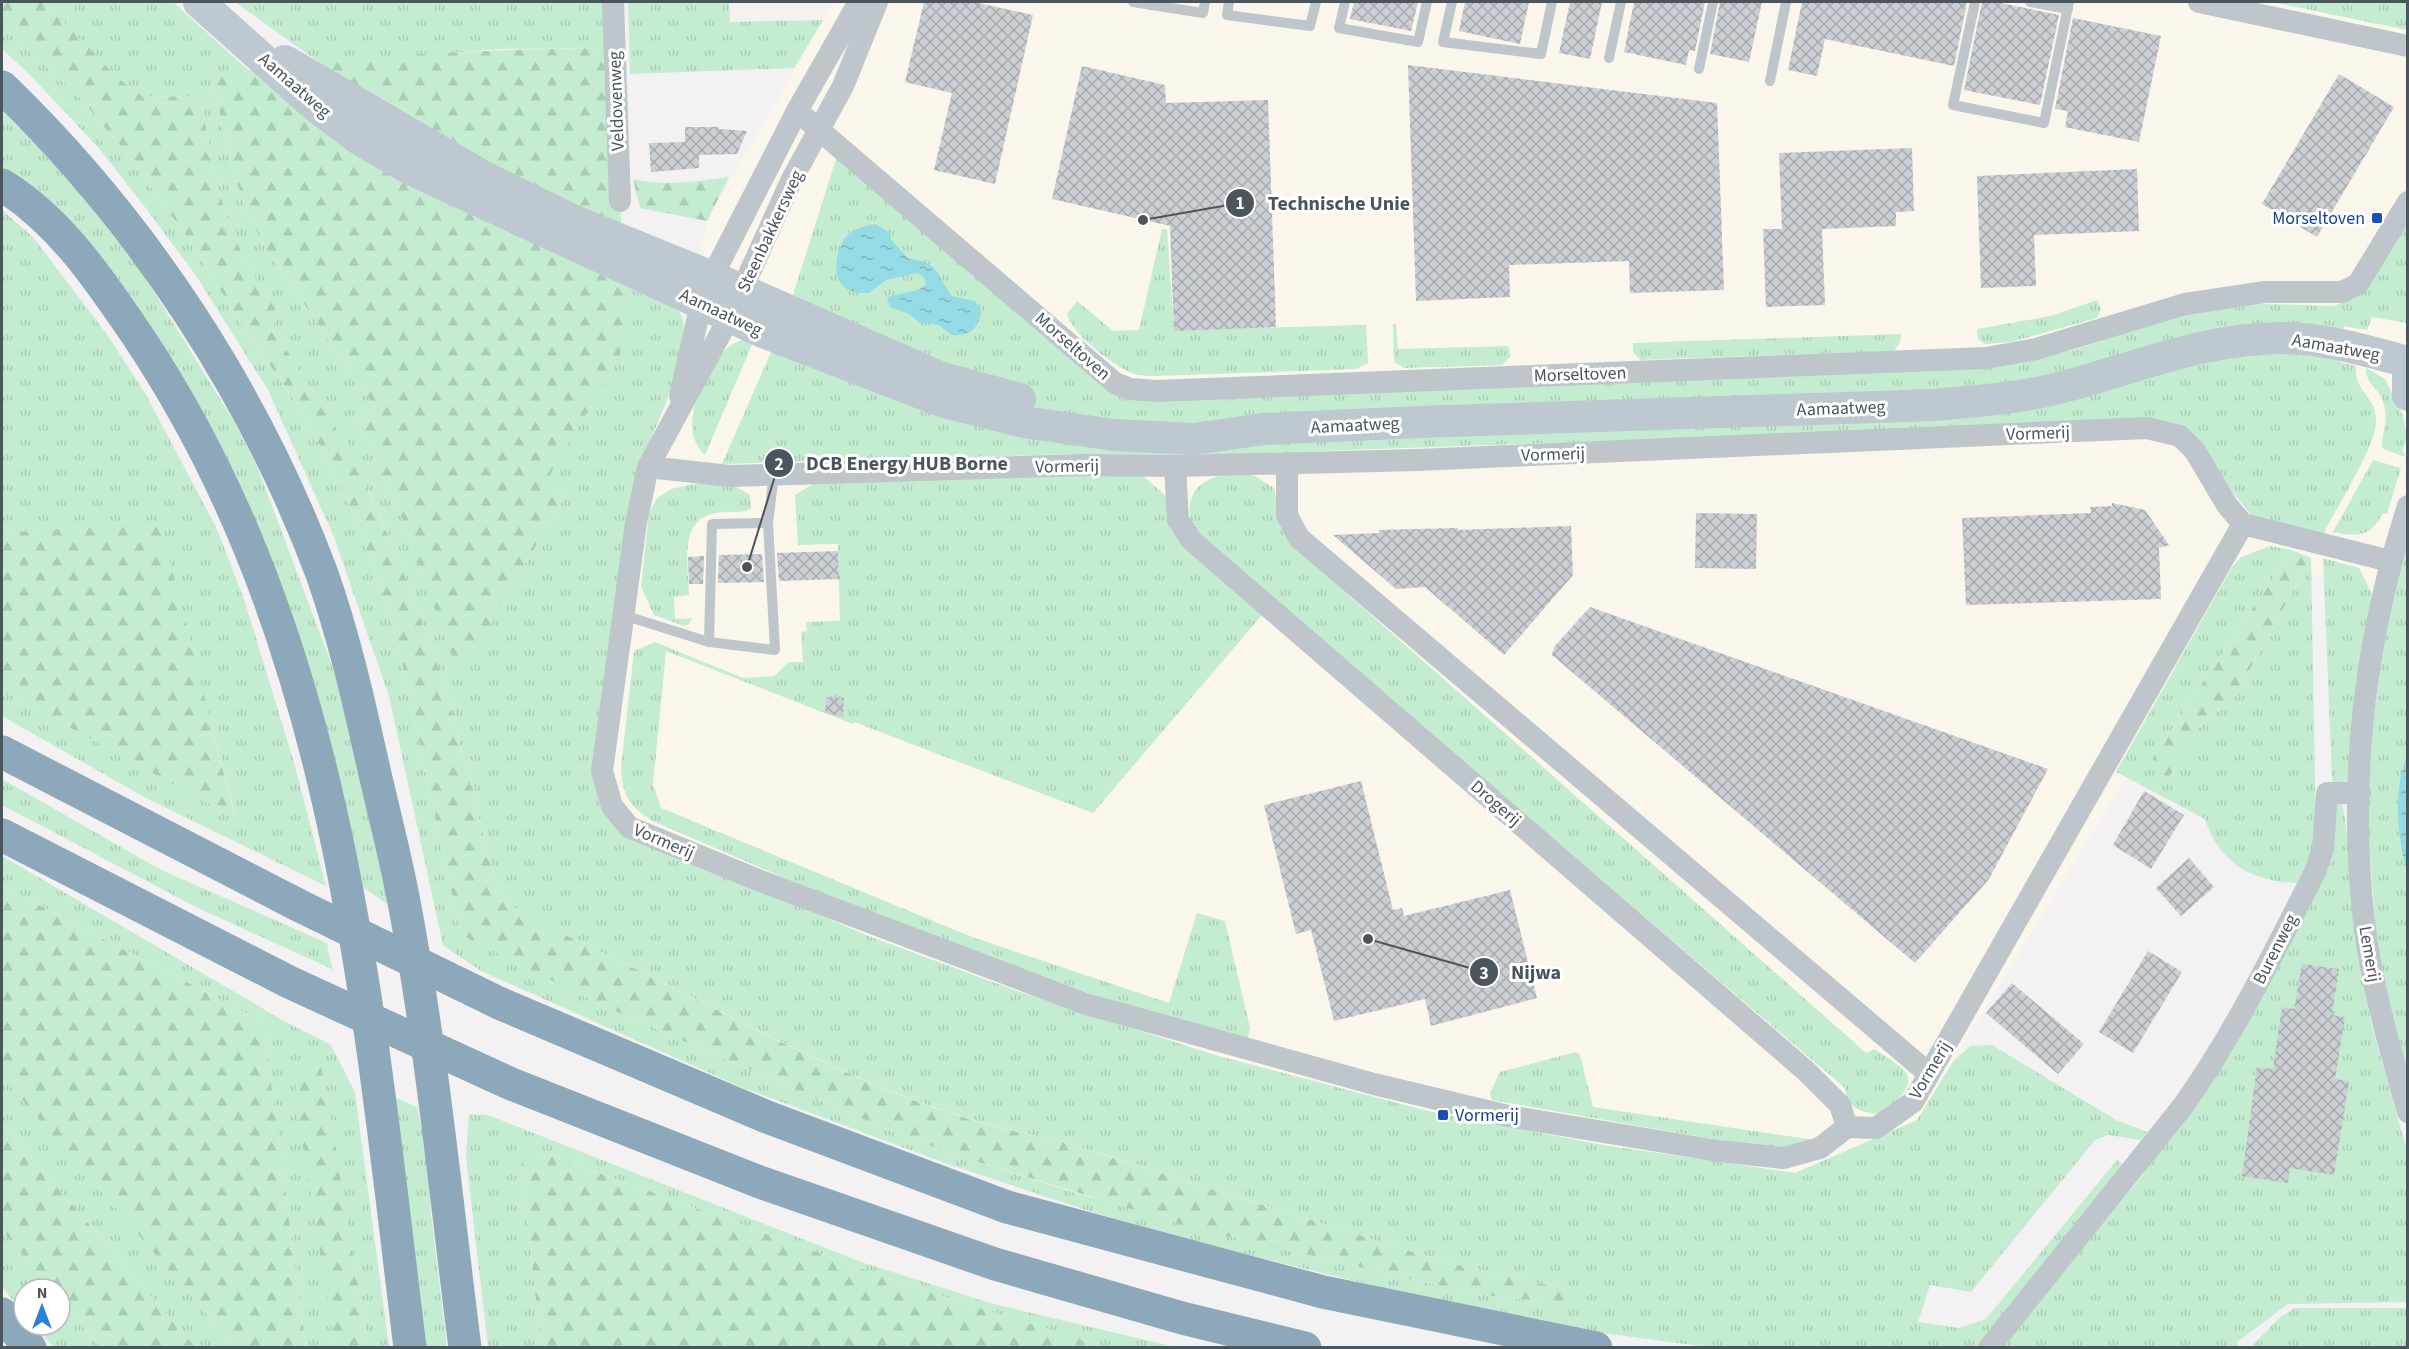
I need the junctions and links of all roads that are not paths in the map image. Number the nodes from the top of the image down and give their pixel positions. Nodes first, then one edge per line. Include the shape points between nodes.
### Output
1 (199, 2) edge
2 (613, 2) edge
3 (859, 2) edge
4 (878, 2) edge
5 (1133, 2) edge
6 (1205, 2) edge
7 (1229, 2) edge
8 (1316, 2) edge
9 (1345, 2) edge
10 (1426, 2) edge
11 (1452, 2) edge
12 (1552, 2) edge
13 (1621, 2) edge
14 (1713, 2) edge
15 (1786, 2) edge
16 (1975, 2) edge
17 (2030, 2) edge
18 (2199, 2) edge
19 (2069, 5) edge
20 (2242, 6) edge
21 (2408, 46) edge
22 (1609, 58) dead end
23 (1699, 69) dead end
24 (1770, 81) dead end
25 (2, 87) edge
26 (797, 111) junction
27 (819, 129) junction
28 (2, 185) edge
29 (620, 201) dead end
30 (2408, 201) edge
31 (706, 290) junction
32 (736, 304) junction
33 (2408, 362) edge
34 (2408, 370) edge
35 (2408, 395) edge
36 (678, 409) junction
37 (1287, 463) junction
38 (1175, 466) junction
39 (648, 467) junction
40 (774, 474) junction
41 (2408, 506) edge
42 (768, 523) junction
43 (2243, 524) junction
44 (2390, 561) junction
45 (623, 615) junction
46 (709, 642) junction
47 (2, 741) edge
48 (2, 752) edge
49 (2360, 792) junction
50 (79, 794) junction
51 (2, 835) edge
52 (1928, 1073) junction
53 (2408, 1112) edge
54 (1847, 1127) junction
55 (2, 1314) edge
56 (30, 1347) edge
57 (410, 1347) edge
58 (465, 1347) edge
59 (1305, 1347) edge
60 (1596, 1347) edge
61 (1989, 1347) edge

1 - 31 main road, Aamaatweg via 236,32 486,178
2 - 29 street, Veldovenweg
3 - 26 street, Steenbakkersweg
4 - 27 street, Steenbakkersweg via 843,86
5 - 6 lane via 1203,14
7 - 8 lane via 1227,15 1311,26
9 - 10 lane via 1339,28 1418,42
11 - 12 lane via 1443,42 1541,54
13 - 22 lane
14 - 23 lane
15 - 24 lane
16 - 19 lane via 1953,105 2044,123
17 - 19 lane
18 - 20 street
20 - 21 street
25 - 58 highway via 89,180 148,255 223,366 256,428 322,575 353,676 404,902
26 - 27 street, Morseltoven
26 - 31 street, Steenbakkersweg
27 - 30 street, Morseltoven via 1115,383 1130,389 1156,391 1986,358 2036,349 2185,304 2265,292 2342,292 2358,284
27 - 32 street, Steenbakkersweg
28 - 57 highway via 33,207 82,258 158,366 193,424 243,527 292,661 346,876 377,1077
31 - 32 main road, Aamaatweg
31 - 36 street, Steenbakkersweg
32 - 33 main road, Aamaatweg via 945,402 1024,422 1114,435 1194,439 1264,429 1979,401 2051,390 2197,348 2256,339 2316,340
32 - 36 street, Steenbakkersweg
34 - 35 main road
36 - 39 street
37 - 38 street, Vormerij
37 - 43 street, Vormerij via 2148,428 2180,436 2195,451 2227,506
37 - 52 street via 1287,515 1299,538
38 - 40 street, Vormerij
38 - 54 street, Drogerij via 1178,520 1191,540 1806,1071 1840,1105
39 - 40 street, Vormerij via 730,476
39 - 45 street, Vormerij
40 - 42 lane
41 - 44 street
42 - 46 lane via 712,524
42 - 46 lane via 775,650
43 - 44 street
43 - 52 street, Vormerij
44 - 49 street via 2368,666 2361,727
45 - 46 lane
45 - 54 street, Vormerij via 602,771 612,806 629,827 1086,1004 1374,1084 1508,1116 1718,1151 1784,1158 1821,1148
47 - 50 highway
48 - 50 highway
49 - 53 street, Lemerij via 2358,847 2364,923 2385,1029
49 - 61 street, Burenweg via 2327,793 2324,849 2315,872 2206,1074
50 - 60 highway via 499,1003 767,1117 1007,1208 1323,1292
51 - 59 highway via 331,1001 509,1083 747,1177 995,1264 1182,1318
52 - 54 street, Vormerij via 1913,1102 1876,1128
55 - 56 highway

